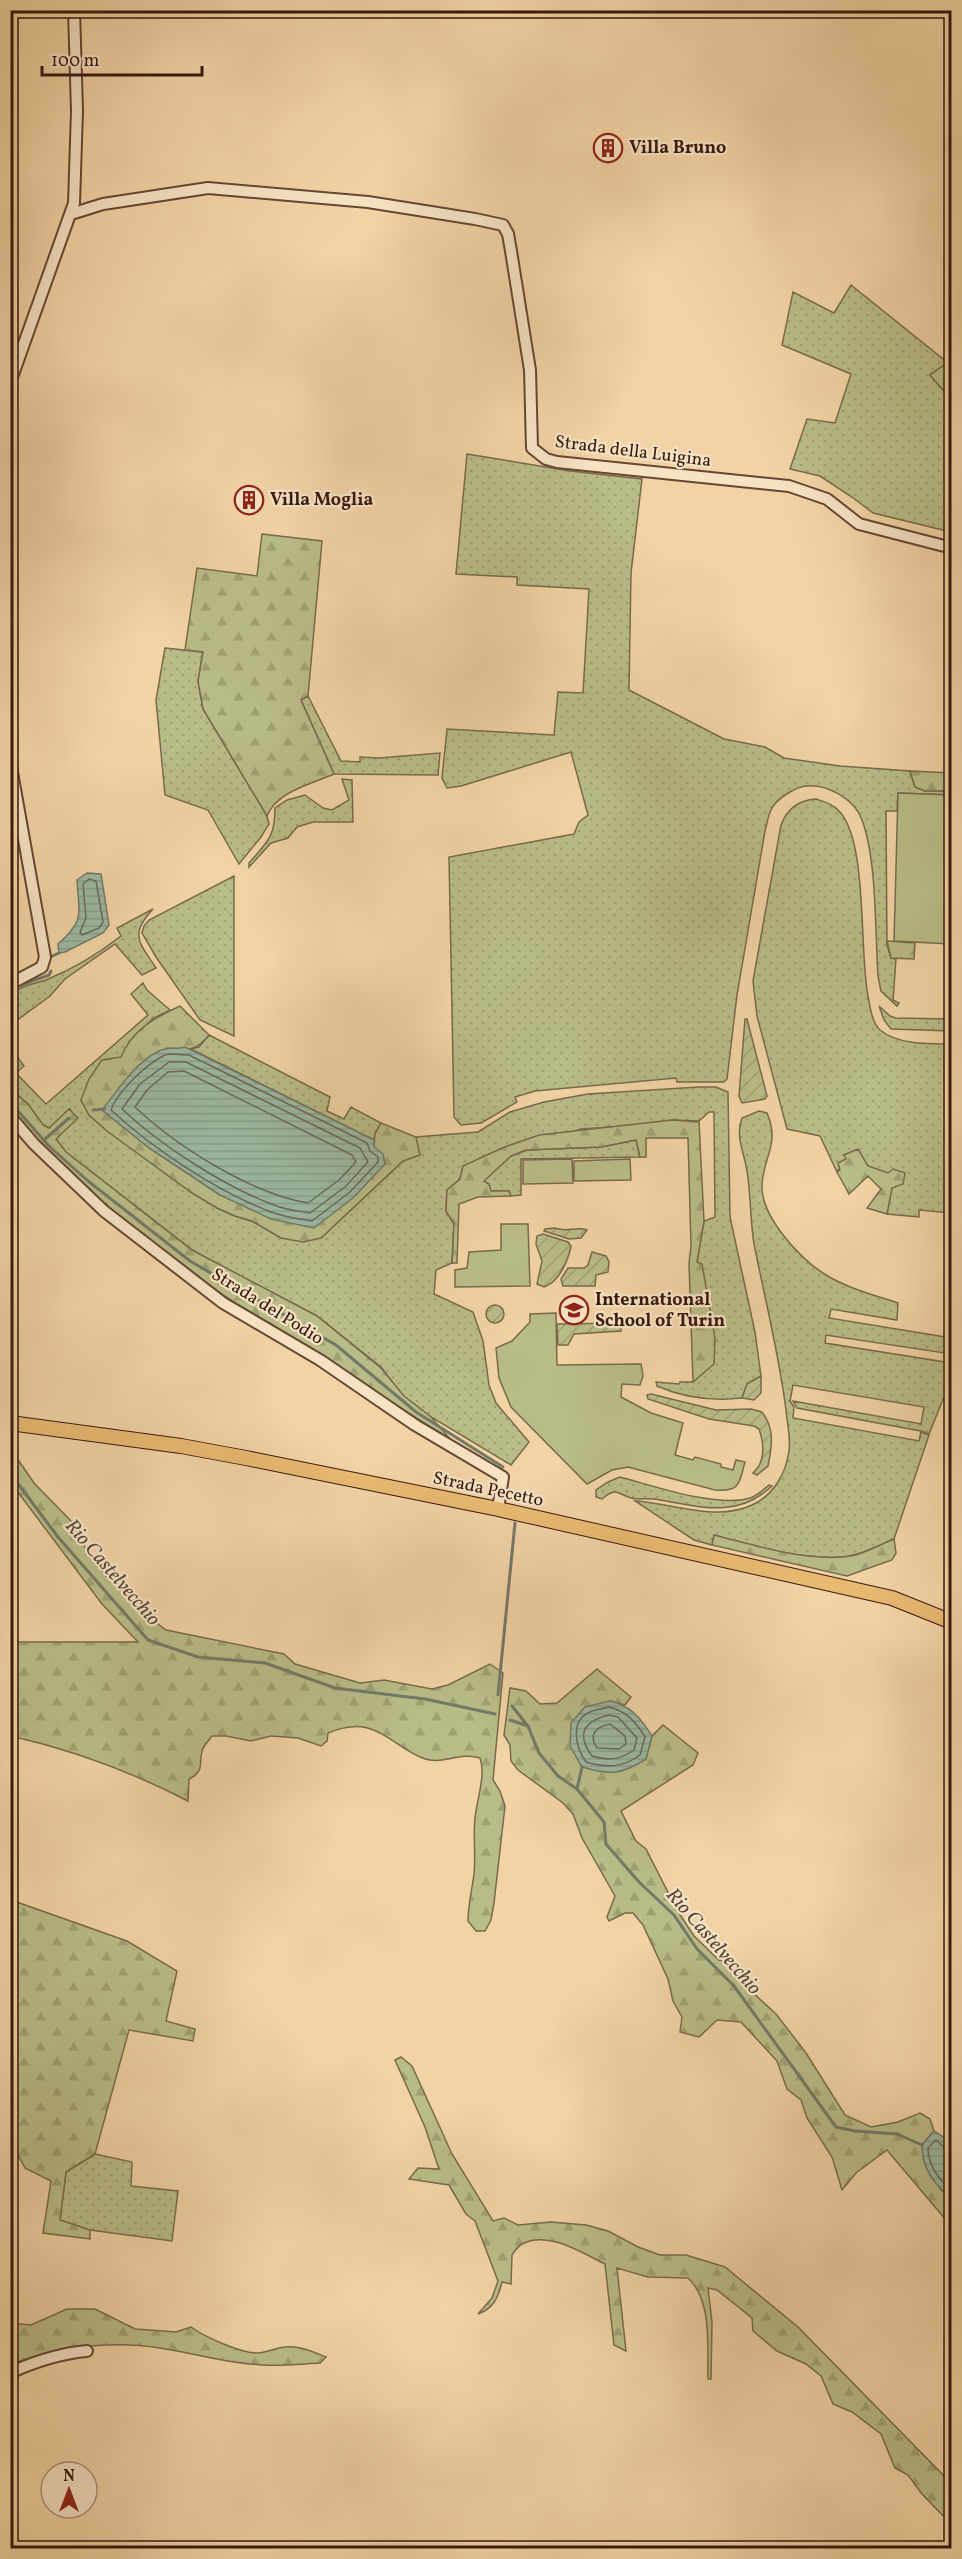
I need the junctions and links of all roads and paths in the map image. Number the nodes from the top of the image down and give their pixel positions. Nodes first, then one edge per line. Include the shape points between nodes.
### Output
1 (74, 10) edge
2 (71, 214) junction
3 (10, 383) edge
4 (951, 548) edge
5 (10, 761) edge
6 (10, 984) edge
7 (10, 1116) edge
8 (10, 1423) edge
9 (498, 1509) junction
10 (951, 1622) edge
11 (87, 2351) dead end
12 (10, 2380) edge

1 - 2 street via 76,121
2 - 3 street
2 - 4 street, Strada della Luigina via 103,204 208,188 368,202 503,225 512,251 530,370 530,436 532,448 538,454 557,462 789,486 827,499 860,524
5 - 6 street via 45,957 42,968
7 - 9 street, Strada del Podio via 104,1211 223,1303 503,1477
8 - 9 main road, Strada Pecetto via 181,1446
9 - 10 main road, Strada Pecetto via 892,1598
11 - 12 street via 33,2362 14,2371

